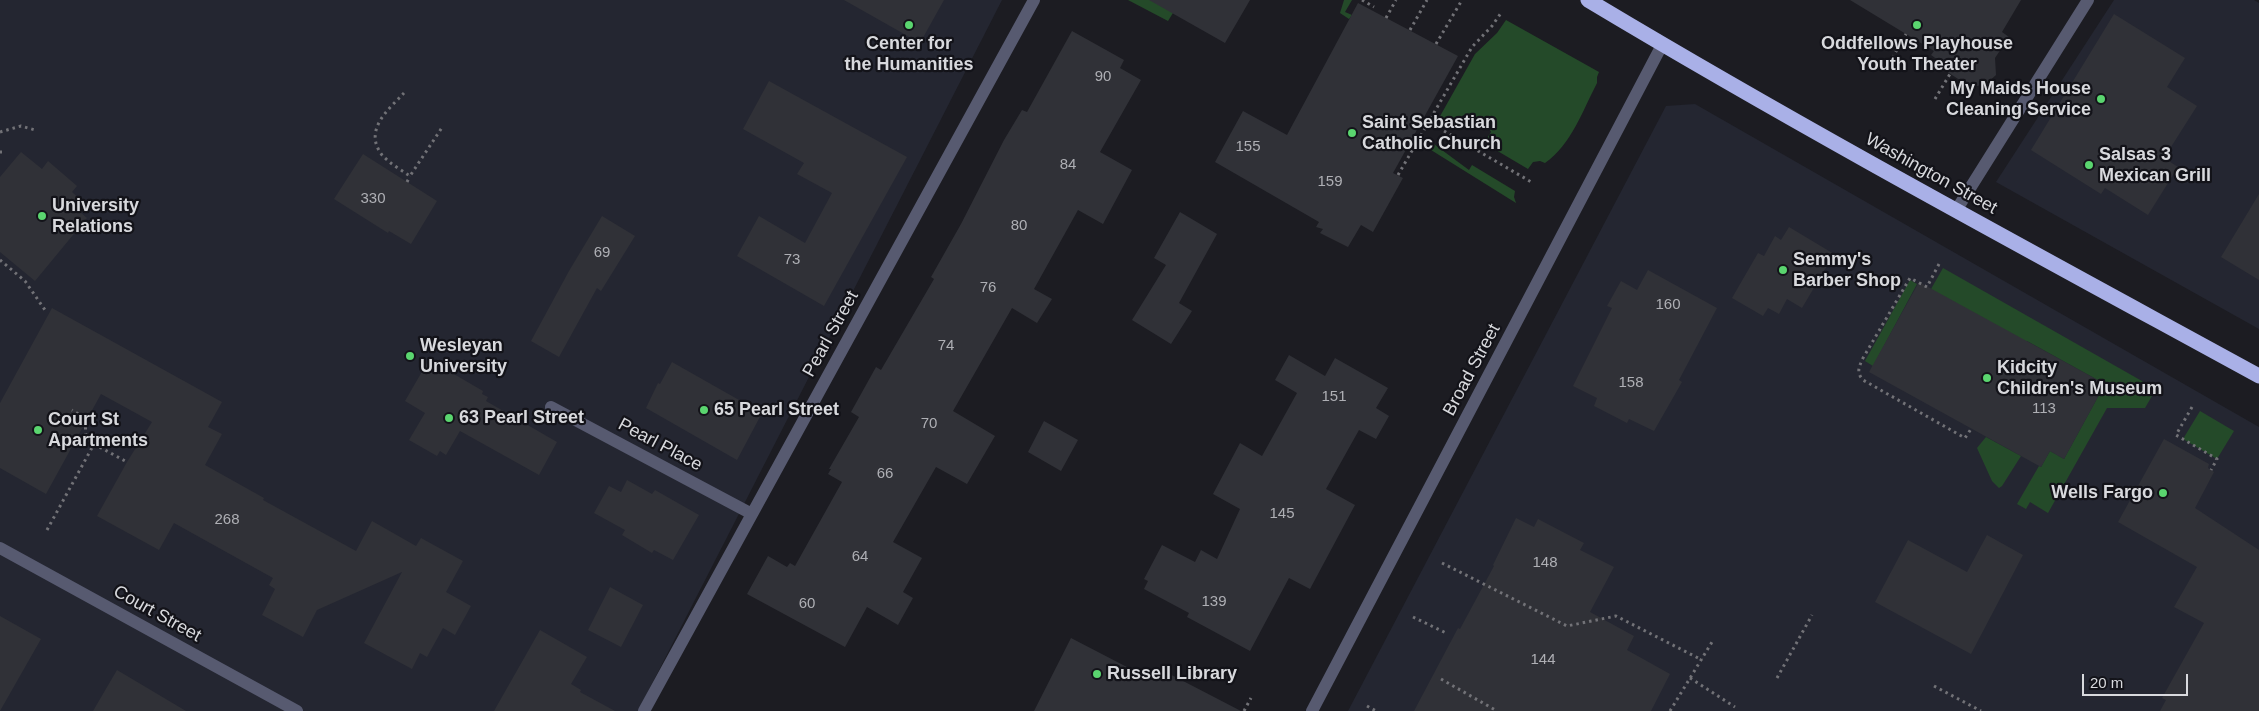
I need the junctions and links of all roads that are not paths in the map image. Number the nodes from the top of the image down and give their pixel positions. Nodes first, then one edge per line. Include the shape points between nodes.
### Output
1 (1034, 0) edge
2 (1588, 0) edge
3 (2088, 0) edge
4 (1662, 45) junction
5 (1957, 209) junction
6 (2259, 376) edge
7 (551, 407) dead end
8 (752, 514) junction
9 (0, 548) edge
10 (297, 711) edge
11 (644, 711) edge
12 (1312, 711) edge

1 - 8 street, Pearl Street
2 - 4 highway, Washington Street
3 - 5 street
4 - 5 highway, Washington Street
4 - 12 street, Broad Street
5 - 6 highway, Washington Street
7 - 8 street, Pearl Place
8 - 11 street, Pearl Street
9 - 10 street, Court Street

